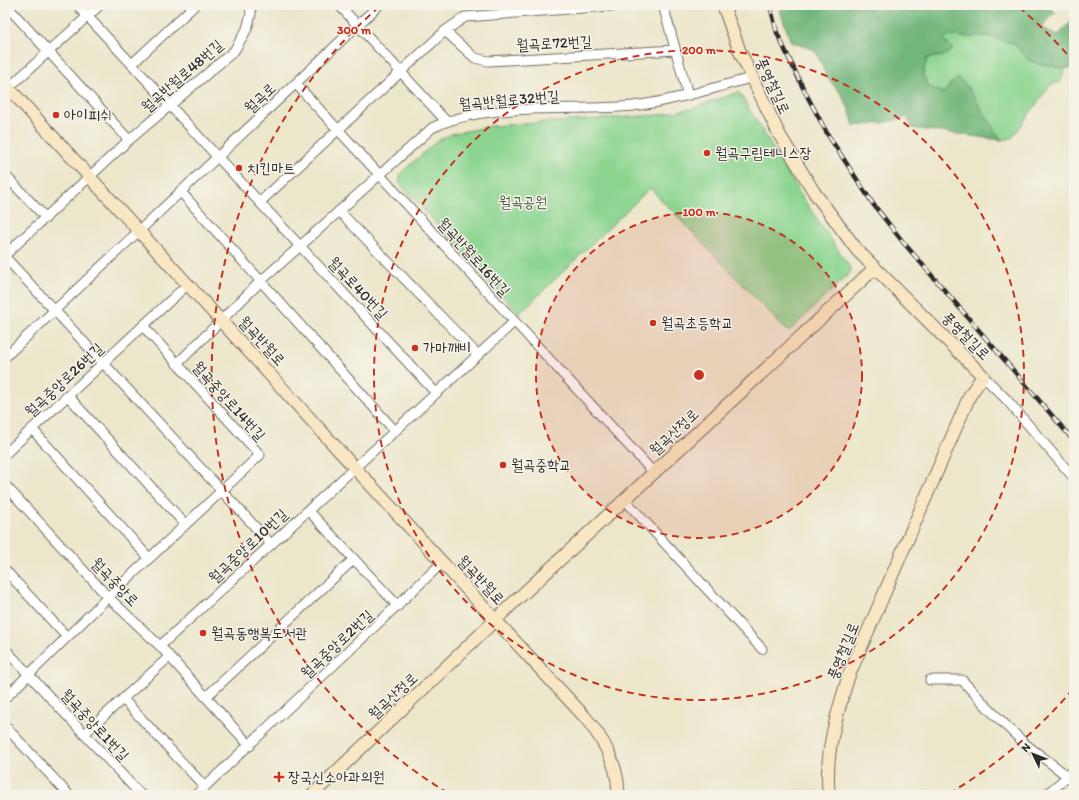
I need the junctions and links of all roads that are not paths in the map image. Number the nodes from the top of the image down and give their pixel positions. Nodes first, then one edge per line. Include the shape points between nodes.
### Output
1 (6, 5) edge
2 (77, 5) edge
3 (100, 5) edge
4 (195, 5) edge
5 (250, 5) edge
6 (339, 5) edge
7 (379, 5) edge
8 (622, 5) edge
9 (663, 5) edge
10 (723, 5) edge
11 (88, 17) junction
12 (358, 25) junction
13 (445, 31) junction
14 (675, 50) junction
15 (49, 51) junction
16 (132, 64) junction
17 (402, 72) junction
18 (752, 78) junction
19 (296, 84) junction
20 (6, 87) edge
21 (688, 95) junction
22 (170, 105) junction
23 (446, 121) junction
24 (338, 130) junction
25 (130, 140) junction
26 (218, 156) junction
27 (380, 174) junction
28 (5, 176) edge
29 (90, 177) junction
30 (180, 192) junction
31 (260, 202) junction
32 (338, 211) junction
33 (46, 218) junction
34 (139, 230) junction
35 (300, 246) junction
36 (5, 256) edge
37 (875, 268) junction
38 (261, 281) junction
39 (188, 284) junction
40 (55, 311) junction
41 (221, 320) junction
42 (514, 322) junction
43 (143, 326) junction
44 (478, 355) junction
45 (5, 357) edge
46 (103, 363) junction
47 (177, 364) junction
48 (983, 376) junction
49 (436, 393) junction
50 (68, 396) junction
51 (32, 430) junction
52 (395, 431) junction
53 (5, 454) edge
54 (354, 467) junction
55 (654, 473) junction
56 (1074, 478) edge
57 (5, 485) edge
58 (221, 490) junction
59 (625, 500) junction
60 (308, 510) junction
61 (185, 524) junction
62 (271, 544) junction
63 (149, 558) junction
64 (354, 559) junction
65 (443, 562) junction
66 (5, 570) edge
67 (108, 596) junction
68 (398, 606) junction
69 (496, 619) junction
70 (67, 637) junction
71 (160, 646) junction
72 (762, 649) dead end
73 (5, 650) edge
74 (169, 657) junction
75 (29, 675) junction
76 (930, 680) dead end
77 (206, 697) junction
78 (5, 698) edge
79 (123, 699) junction
80 (5, 726) edge
81 (84, 734) junction
82 (250, 746) junction
83 (1072, 776) edge
84 (205, 787) junction
85 (69, 795) edge
86 (141, 795) edge
87 (196, 795) edge
88 (312, 795) edge
89 (618, 795) edge
90 (830, 795) edge
91 (1046, 795) edge

1 - 15 street
2 - 11 street, 월곡로40번길
3 - 11 street
4 - 16 street
5 - 22 street, 월곡반월로48번길 via 251,14 247,29 237,48
6 - 12 street
7 - 12 street, 월곡로
8 - 13 street, 월곡로72번길 via 465,18
9 - 14 street
10 - 18 street, 풍영철길로
11 - 15 street
11 - 16 street, 월곡로40번길
12 - 17 street
12 - 19 street, 월곡로
13 - 14 street, 월곡로72번길 via 475,58 488,61
13 - 17 street, 월곡로72번길
14 - 21 street
15 - 20 street
15 - 25 street
16 - 22 street, 월곡로40번길
17 - 23 street
17 - 24 street
18 - 21 street, 월곡반월로32번길
18 - 37 street, 풍영철길로 via 779,134 814,192 848,239
19 - 24 street, 월곡반월로16번길
19 - 26 street, 월곡로
20 - 29 street, 월곡반월로
21 - 23 street, 월곡반월로32번길 via 634,106 525,110
22 - 25 street, 월곡반월로48번길
22 - 26 street, 월곡로40번길
23 - 27 street, 월곡반월로32번길 via 432,128
24 - 27 street, 월곡반월로16번길
24 - 31 street
25 - 29 street, 월곡반월로48번길
26 - 30 street, 월곡로
26 - 31 street, 월곡로40번길
27 - 32 street, 월곡반월로32번길
27 - 42 street, 월곡반월로16번길
28 - 33 street
29 - 33 street, 월곡반월로48번길
29 - 34 street, 월곡반월로
30 - 34 street, 월곡로
30 - 38 street
31 - 35 street, 월곡로40번길
32 - 35 street, 월곡반월로32번길
32 - 44 street
33 - 36 street, 월곡반월로48번길
34 - 39 street, 월곡반월로
34 - 40 street, 월곡로
35 - 38 street, 월곡반월로32번길
35 - 49 street, 월곡로40번길
36 - 40 street
37 - 48 street, 풍영철길로
37 - 55 street, 월곡산정로
38 - 41 street, 월곡반월로32번길
38 - 52 street
39 - 41 street, 월곡반월로
39 - 43 street, 월곡중앙로26번길
40 - 45 street, 월곡로
40 - 46 street
41 - 47 street, 월곡반월로32번길
41 - 54 street, 월곡반월로
42 - 44 street
42 - 55 street, 월곡반월로16번길
43 - 46 street, 월곡중앙로26번길
43 - 47 street, 월곡중앙로14번길
44 - 49 street
46 - 50 street, 월곡중앙로26번길
46 - 58 street
47 - 58 street, 월곡중앙로14번길 via 260,455
48 - 56 street
48 - 90 street, 풍영철길로 via 970,394 849,674 834,723 829,758
49 - 52 street
50 - 51 street, 월곡중앙로26번길
50 - 61 street
51 - 53 street, 월곡중앙로26번길
51 - 63 street
52 - 54 street
54 - 60 street, 월곡중앙로10번길
54 - 65 street, 월곡반월로
55 - 59 street, 월곡산정로
57 - 67 street, 월곡중앙로
58 - 61 street, 월곡중앙로14번길
58 - 62 street
59 - 69 street, 월곡산정로
59 - 72 street
60 - 62 street, 월곡중앙로10번길
60 - 64 street
61 - 63 street, 월곡중앙로14번길
62 - 71 street, 월곡중앙로10번길
63 - 67 street, 월곡중앙로14번길
64 - 68 street
64 - 77 street
65 - 68 street, 월곡중앙로2번길
65 - 69 street, 월곡반월로
66 - 70 street
67 - 70 street, 월곡중앙로14번길
67 - 71 street, 월곡중앙로
68 - 82 street, 월곡중앙로2번길
69 - 88 street, 월곡산정로
69 - 89 street via 596,730 619,782
70 - 75 street, 월곡중앙로14번길
71 - 74 street, 월곡중앙로
73 - 75 street, 월곡중앙로1번길
74 - 77 street, 월곡중앙로
74 - 79 street
75 - 78 street, 월곡중앙로14번길
75 - 81 street, 월곡중앙로1번길
76 - 83 street via 962,680 1024,743
77 - 82 street, 월곡중앙로
79 - 81 street
79 - 84 street
80 - 85 street
81 - 86 street, 월곡중앙로1번길
82 - 84 street
83 - 91 street
84 - 87 street

